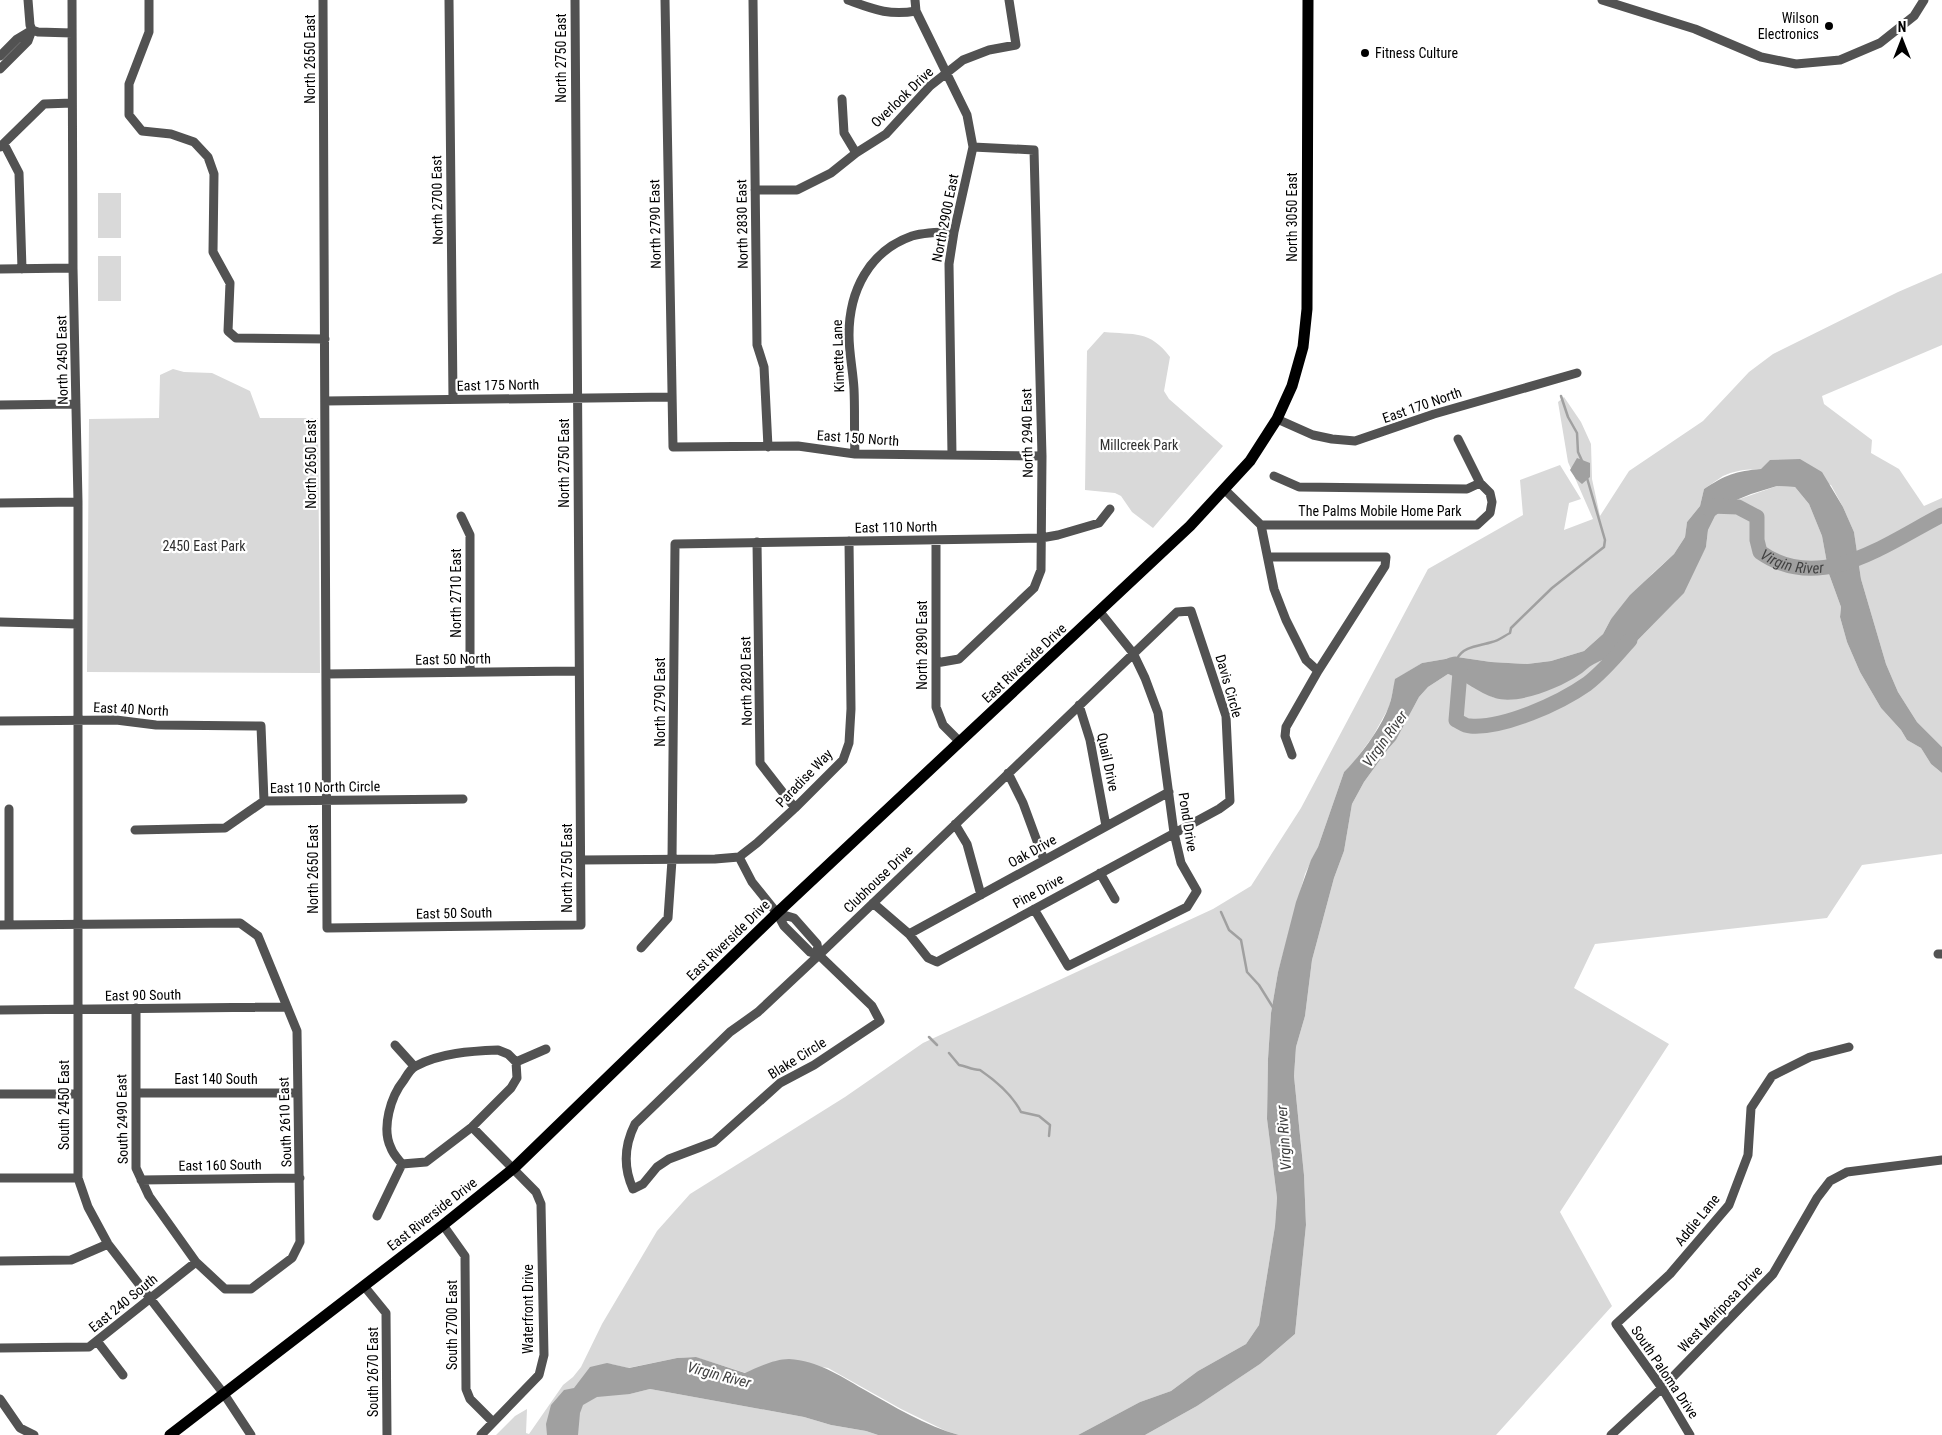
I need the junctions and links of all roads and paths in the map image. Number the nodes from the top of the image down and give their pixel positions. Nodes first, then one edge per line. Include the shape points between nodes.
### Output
1 (28, 0) edge
2 (72, 0) edge
3 (149, 0) edge
4 (323, 0) edge
5 (449, 0) edge
6 (575, 0) edge
7 (665, 0) edge
8 (753, 0) edge
9 (848, 0) edge
10 (915, 0) edge
11 (1009, 0) edge
12 (1308, 0) edge
13 (1602, 0) edge
14 (1924, 0) edge
15 (916, 11) junction
16 (32, 30) junction
17 (72, 33) junction
18 (0, 56) edge
19 (0, 69) edge
20 (947, 73) junction
21 (842, 99) dead end
22 (72, 103) junction
23 (2, 145) edge
24 (973, 147) junction
25 (856, 154) junction
26 (755, 190) junction
27 (954, 232) junction
28 (22, 268) junction
29 (73, 268) junction
30 (0, 269) edge
31 (325, 338) junction
32 (1577, 373) dead end
33 (672, 397) junction
34 (577, 398) junction
35 (453, 399) junction
36 (325, 401) junction
37 (76, 404) junction
38 (0, 405) edge
39 (1274, 423) junction
40 (1458, 439) dead end
41 (673, 447) joint
42 (768, 447) junction
43 (855, 454) junction
44 (952, 455) junction
45 (1042, 456) junction
46 (1274, 476) dead end
47 (1480, 483) junction
48 (1224, 489) junction
49 (78, 502) junction
50 (0, 503) edge
51 (1110, 509) dead end
52 (461, 516) dead end
53 (1261, 525) junction
54 (1041, 538) junction
55 (936, 540) junction
56 (757, 542) junction
57 (849, 542) junction
58 (675, 544) joint
59 (1268, 557) junction
60 (1191, 611) joint
61 (1100, 612) junction
62 (0, 622) edge
63 (77, 624) junction
64 (1133, 653) junction
65 (936, 663) junction
66 (1318, 671) junction
67 (470, 672) junction
68 (579, 672) junction
69 (326, 674) junction
70 (1079, 706) junction
71 (77, 720) junction
72 (0, 721) edge
73 (960, 742) junction
74 (1292, 756) dead end
75 (1008, 773) junction
76 (1169, 792) junction
77 (463, 799) dead end
78 (327, 800) junction
79 (264, 801) junction
80 (1230, 801) joint
81 (796, 808) junction
82 (9, 809) dead end
83 (955, 824) junction
84 (1106, 826) junction
85 (135, 830) dead end
86 (1174, 833) junction
87 (739, 856) junction
88 (581, 860) junction
89 (672, 860) junction
90 (1044, 860) junction
91 (1100, 873) junction
92 (981, 895) junction
93 (1115, 899) dead end
94 (873, 903) junction
95 (1034, 909) junction
96 (778, 913) junction
97 (77, 924) junction
98 (4, 925) edge
99 (581, 926) joint
100 (327, 928) joint
101 (909, 934) junction
102 (641, 948) dead end
103 (819, 955) junction
104 (287, 1007) junction
105 (136, 1008) junction
106 (77, 1009) junction
107 (0, 1010) edge
108 (395, 1044) dead end
109 (1849, 1048) dead end
110 (546, 1049) dead end
111 (516, 1062) junction
112 (414, 1066) junction
113 (136, 1093) junction
114 (297, 1093) junction
115 (0, 1094) edge
116 (77, 1094) junction
117 (472, 1127) junction
118 (1942, 1160) edge
119 (402, 1164) junction
120 (514, 1168) junction
121 (0, 1178) edge
122 (78, 1178) junction
123 (300, 1178) junction
124 (141, 1180) junction
125 (634, 1189) joint
126 (377, 1216) dead end
127 (443, 1225) junction
128 (108, 1244) junction
129 (0, 1261) edge
130 (196, 1262) junction
131 (364, 1286) junction
132 (226, 1290) joint
133 (150, 1298) junction
134 (1616, 1324) joint
135 (97, 1341) junction
136 (0, 1348) edge
137 (123, 1375) dead end
138 (1662, 1388) junction
139 (224, 1394) junction
140 (0, 1399) edge
141 (493, 1422) junction
142 (34, 1435) edge
143 (170, 1435) edge
144 (251, 1435) edge
145 (387, 1435) edge
146 (481, 1435) edge
147 (1611, 1435) edge
148 (1690, 1435) edge

1 - 16 street
2 - 17 street, North 2450 East
3 - 31 street via 149,32 128,84 128,115 142,131 171,134 194,142 208,158 214,174 213,252 230,283 228,331 236,338
4 - 31 street, North 2650 East
5 - 35 street, North 2700 East
6 - 34 street, North 2750 East
7 - 33 street, North 2790 East
8 - 26 street, North 2830 East
9 - 15 street via 900,14
10 - 15 street, North 2900 East
11 - 20 street, Overlook Drive via 1016,45 989,50 963,60
12 - 39 main road, North 3050 East via 1307,309 1303,346 1292,386
13 - 14 street via 1695,29 1761,57 1796,64 1840,60 1880,43 1914,16
15 - 20 street, North 2900 East
16 - 17 street
16 - 18 street
16 - 19 street via 28,41
17 - 22 street, North 2450 East
20 - 24 street, North 2900 East via 967,115
20 - 25 street, Overlook Drive via 930,86 886,134
21 - 25 street via 844,133
22 - 23 street via 44,104
22 - 29 street, North 2450 East
23 - 28 street via 19,173
24 - 27 street, North 2900 East
24 - 45 street, North 2940 East via 1034,150
25 - 26 street, Overlook Drive via 831,173 797,190
26 - 42 street, North 2830 East via 757,345 764,367
27 - 43 street, Kimette Lane via 929,233 898,242 868,266 857,288 850,312 849,336
27 - 44 street, North 2900 East via 949,264
28 - 29 street
28 - 30 street
29 - 37 street, North 2450 East
31 - 36 street, North 2650 East
32 - 39 street, East 170 North via 1471,402 1355,441 1313,435
33 - 34 street, East 175 North
33 - 41 street, North 2790 East
34 - 35 street, East 175 North
34 - 68 street, North 2750 East
35 - 36 street, East 175 North
36 - 69 street, North 2650 East
37 - 38 street
37 - 49 street, North 2450 East
39 - 48 main road, East Riverside Drive via 1250,461
40 - 47 street, The Palms Mobile Home Park
41 - 42 street, East 150 North
42 - 43 street, East 150 North via 798,446
43 - 44 street, East 150 North
44 - 45 street, East 150 North
45 - 54 street, North 2940 East
46 - 47 street, The Palms Mobile Home Park via 1299,487 1467,489
47 - 53 street, The Palms Mobile Home Park via 1490,493 1492,502 1490,513 1477,525
48 - 53 street
48 - 61 main road, East Riverside Drive
49 - 50 street
49 - 63 street, North 2450 East
51 - 54 street, East 110 North via 1100,523
52 - 67 street, North 2710 East via 470,535
53 - 59 street
54 - 55 street, East 110 North
54 - 65 street, North 2940 East via 1041,570 1034,588 960,659
55 - 57 street, East 110 North
55 - 65 street, North 2890 East
56 - 57 street, East 110 North
56 - 58 street, East 110 North
56 - 81 street, North 2820 East via 760,763
57 - 81 street, Paradise Way via 849,743 843,760
58 - 89 street, North 2790 East
59 - 66 street via 1274,589 1286,620 1306,660
59 - 66 street via 1386,557 1385,566
60 - 64 street, Clubhouse Drive via 1177,612
60 - 80 street, Davis Circle via 1226,716
61 - 64 street, Pond Drive
61 - 73 main road, East Riverside Drive
62 - 63 street
63 - 71 street, North 2450 East
64 - 70 street, Clubhouse Drive
64 - 76 street, Pond Drive via 1158,713
65 - 73 street, North 2890 East via 936,707 943,725
66 - 74 street via 1286,727 1285,736
67 - 68 street, East 50 North
67 - 69 street, East 50 North
68 - 88 street, North 2750 East
69 - 78 street, North 2650 East
70 - 75 street, Clubhouse Drive
70 - 84 street, Quail Drive via 1090,740
71 - 72 street, East 40 North
71 - 79 street, East 40 North via 261,726
71 - 97 street, South 2450 East
73 - 96 main road, East Riverside Drive
75 - 83 street, Clubhouse Drive
75 - 90 street
76 - 84 street, Oak Drive
76 - 86 street, Pond Drive
77 - 78 street, East 10 North Circle
78 - 79 street, East 10 North Circle
78 - 100 street, North 2650 East
79 - 85 street, East 10 North Circle via 226,828
80 - 86 street, Pine Drive
81 - 87 street, Paradise Way
82 - 98 street
83 - 92 street via 968,844
83 - 94 street, Clubhouse Drive
84 - 90 street, Oak Drive
86 - 91 street, Pine Drive
86 - 95 street, Pond Drive via 1181,863 1198,891 1187,907 1068,966
87 - 89 street, Paradise Way via 715,860
87 - 96 street via 752,882
88 - 89 street, Paradise Way
88 - 99 street, North 2750 East
89 - 102 street, North 2790 East via 668,918
90 - 92 street, Oak Drive
91 - 93 street
91 - 95 street, Pine Drive
92 - 101 street, Oak Drive
94 - 101 street, Pine Drive
94 - 103 street, Clubhouse Drive
95 - 101 street, Pine Drive via 937,962 928,958
96 - 103 street via 784,926 810,952
96 - 120 main road, East Riverside Drive
97 - 98 street
97 - 104 street, South 2610 East via 240,923 258,936
97 - 106 street, South 2450 East
99 - 100 street, East 50 South
103 - 125 street, Clubhouse Drive via 758,1012 730,1032 635,1124 627,1140 627,1176
103 - 125 street, Blake Circle via 872,1006 880,1021 814,1065 780,1082 714,1142 670,1159
104 - 105 street, East 90 South
104 - 114 street, South 2610 East via 297,1031
105 - 106 street, East 90 South
105 - 113 street, South 2490 East
106 - 107 street, East 90 South
106 - 116 street, South 2450 East
108 - 112 street
109 - 134 street, Addie Lane via 1810,1057 1772,1076 1751,1108 1748,1155 1729,1205 1670,1274
110 - 111 street
111 - 112 street via 498,1050 437,1058
111 - 117 street via 517,1078 511,1088
112 - 119 street via 395,1091 389,1109 390,1147
113 - 114 street, East 140 South
113 - 124 street, South 2490 East via 136,1168
114 - 123 street, South 2610 East
115 - 116 street
116 - 122 street, South 2450 East
117 - 119 street via 426,1162
117 - 120 street, Waterfront Drive
118 - 138 street, West Mariposa Drive via 1847,1172 1830,1181 1773,1274
119 - 126 street
120 - 127 main road, East Riverside Drive
120 - 141 street, Waterfront Drive via 536,1192 541,1204 544,1355 539,1375
121 - 122 street
122 - 128 street, South 2450 East via 88,1207
123 - 124 street, East 160 South
123 - 132 street, South 2610 East via 300,1242 292,1258 251,1289
124 - 130 street, South 2490 East via 148,1196
127 - 131 main road, East Riverside Drive
127 - 141 street, South 2700 East via 465,1256 466,1389 470,1399
128 - 129 street via 72,1260
128 - 133 street, South 2450 East
130 - 132 street, South 2490 East
130 - 133 street, East 240 South
131 - 139 main road, East Riverside Drive
131 - 145 street, South 2670 East via 386,1313
133 - 135 street, East 240 South
133 - 139 street, South 2450 East
134 - 138 street, South Paloma Drive
135 - 136 street, East 240 South via 89,1347
135 - 137 street
138 - 147 street, West Mariposa Drive
138 - 148 street, South Paloma Drive
139 - 143 main road, East Riverside Drive
139 - 144 street, South 2450 East
140 - 142 street via 20,1428
141 - 146 street, Waterfront Drive

